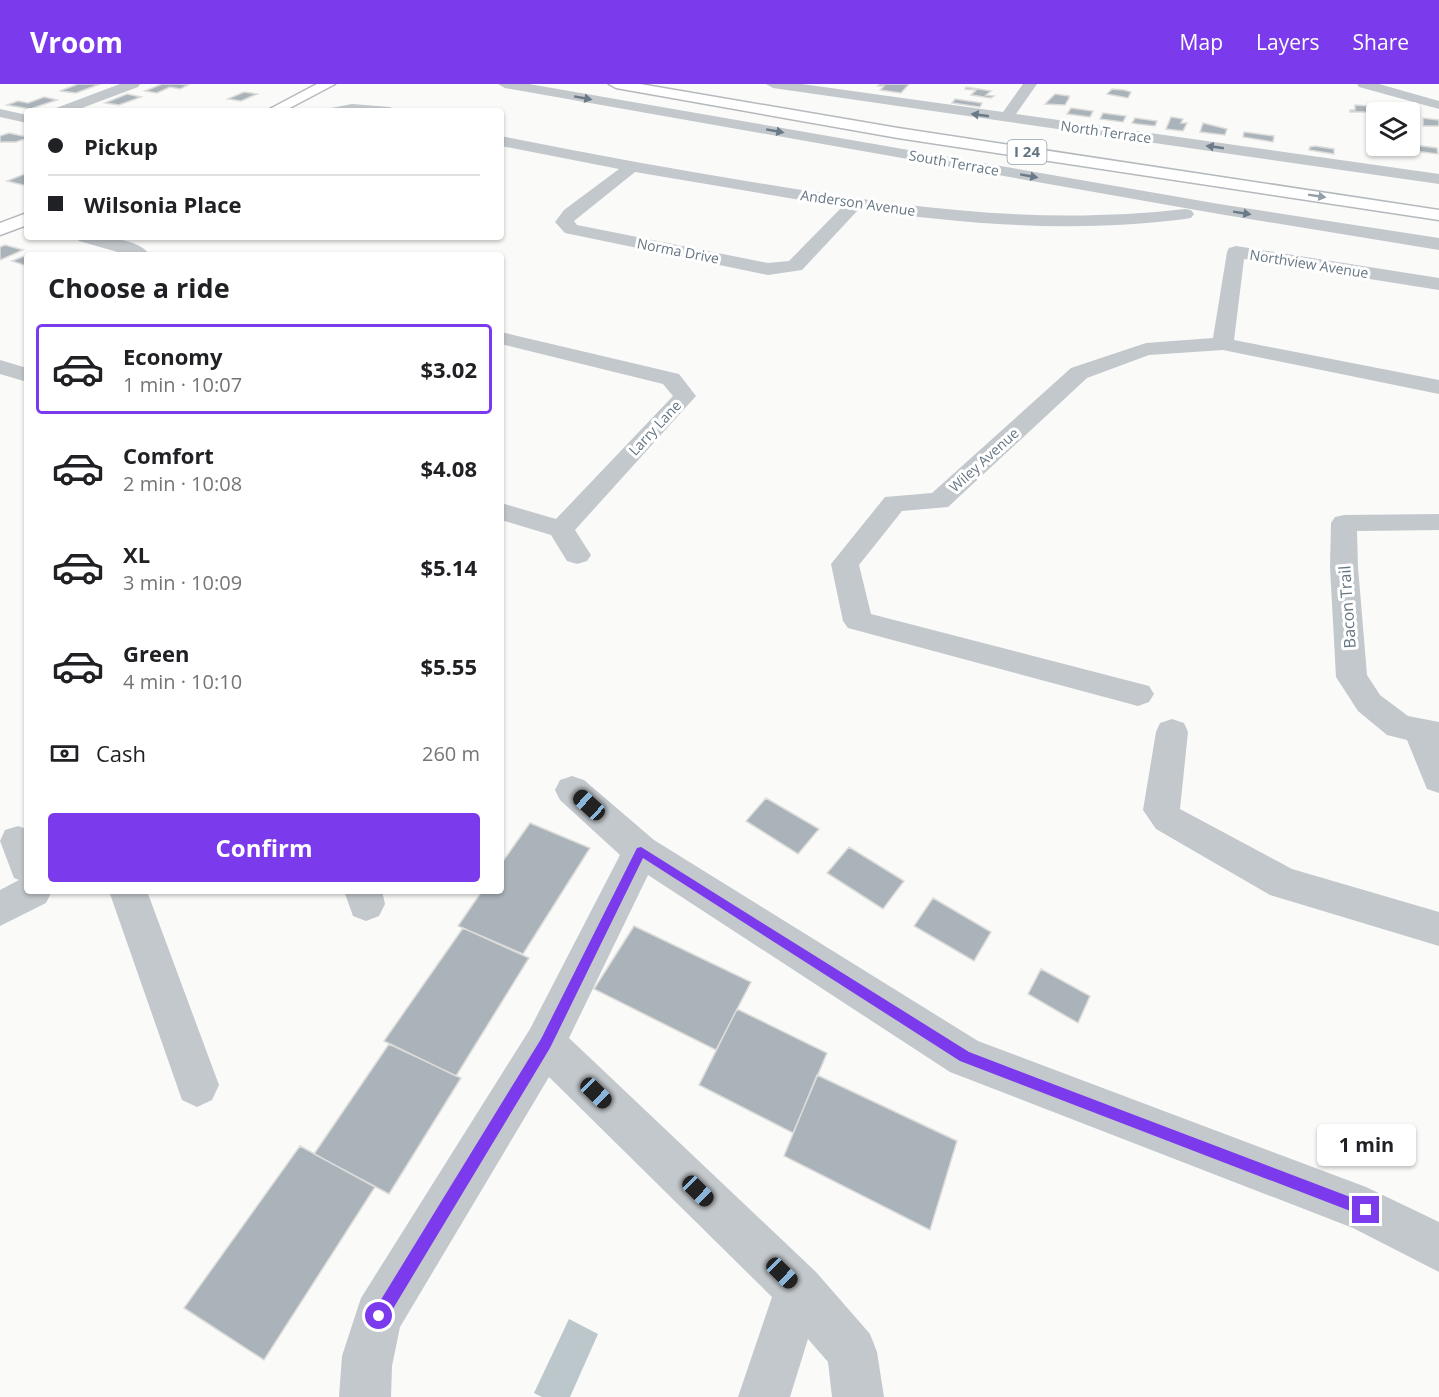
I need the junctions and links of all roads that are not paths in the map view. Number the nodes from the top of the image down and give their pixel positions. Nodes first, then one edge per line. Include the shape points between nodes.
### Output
1 (133, 84) edge
2 (328, 84) edge
3 (505, 84) edge
4 (616, 84) edge
5 (666, 84) edge
6 (773, 84) edge
7 (1030, 84) edge
8 (1364, 84) edge
9 (1439, 105) edge
10 (69, 108) edge
11 (279, 108) edge
12 (0, 113) edge
13 (24, 118) edge
14 (1006, 118) junction
15 (504, 142) edge
16 (1439, 164) edge
17 (630, 168) junction
18 (1381, 171) junction
19 (1439, 179) edge
20 (1439, 201) edge
21 (854, 204) junction
22 (1219, 209) junction
23 (1439, 215) edge
24 (24, 220) edge
25 (0, 230) edge
26 (96, 240) edge
27 (1439, 244) edge
28 (136, 252) edge
29 (1439, 284) edge
30 (504, 339) edge
31 (1223, 344) junction
32 (0, 367) edge
33 (24, 374) edge
34 (1439, 387) edge
35 (504, 512) edge
36 (1439, 522) edge
37 (561, 529) junction
38 (577, 555) dead end
39 (1138, 694) dead end
40 (1172, 732) dead end
41 (1429, 732) edge
42 (1439, 779) edge
43 (572, 790) dead end
44 (641, 851) junction
45 (28, 894) edge
46 (129, 894) edge
47 (0, 909) edge
48 (1439, 929) edge
49 (545, 1044) junction
50 (197, 1085) dead end
51 (1439, 1248) edge
52 (799, 1289) junction
53 (365, 1397) edge
54 (764, 1397) edge
55 (858, 1397) edge

1 - 10 street
2 - 11 main road
3 -> 22 street, South Terrace
4 -> 23 main road, I 24 via 898,133
5 - 20 main road, I 24 via 901,123
14 -> 6 street, North Terrace
7 - 14 street
8 - 9 street
12 - 13 street
18 -> 14 street, North Terrace
15 - 17 street, Anderson Avenue
16 - 18 street via 1400,162 1388,164
17 - 21 street, Anderson Avenue
17 - 21 street, Norma Drive via 564,222 571,229 768,269 795,266
18 - 19 street, North Terrace
21 - 22 street, Anderson Avenue via 983,219 1060,222 1167,217
22 -> 27 street, South Terrace
24 - 25 main road
26 - 28 street
29 - 31 street, Northview Avenue via 1236,252
30 - 37 street, Larry Lane via 671,379 685,396
31 - 34 street, Wiley Avenue
31 - 39 street, Wiley Avenue via 1146,350 1079,373 939,501 894,503 845,564 858,621
32 - 33 street
35 - 37 street
36 - 41 street, Bacon Trail via 1344,523 1352,677 1369,703 1399,726
37 - 38 street
40 - 48 street via 1161,810 1167,819 1283,883
41 - 42 street
43 - 44 street
44 - 49 street
44 - 51 street via 965,1057 1366,1210
45 - 47 street
46 - 50 street
49 - 52 street
49 - 53 street via 379,1316 363,1373
52 - 54 street
52 - 55 street via 852,1352

